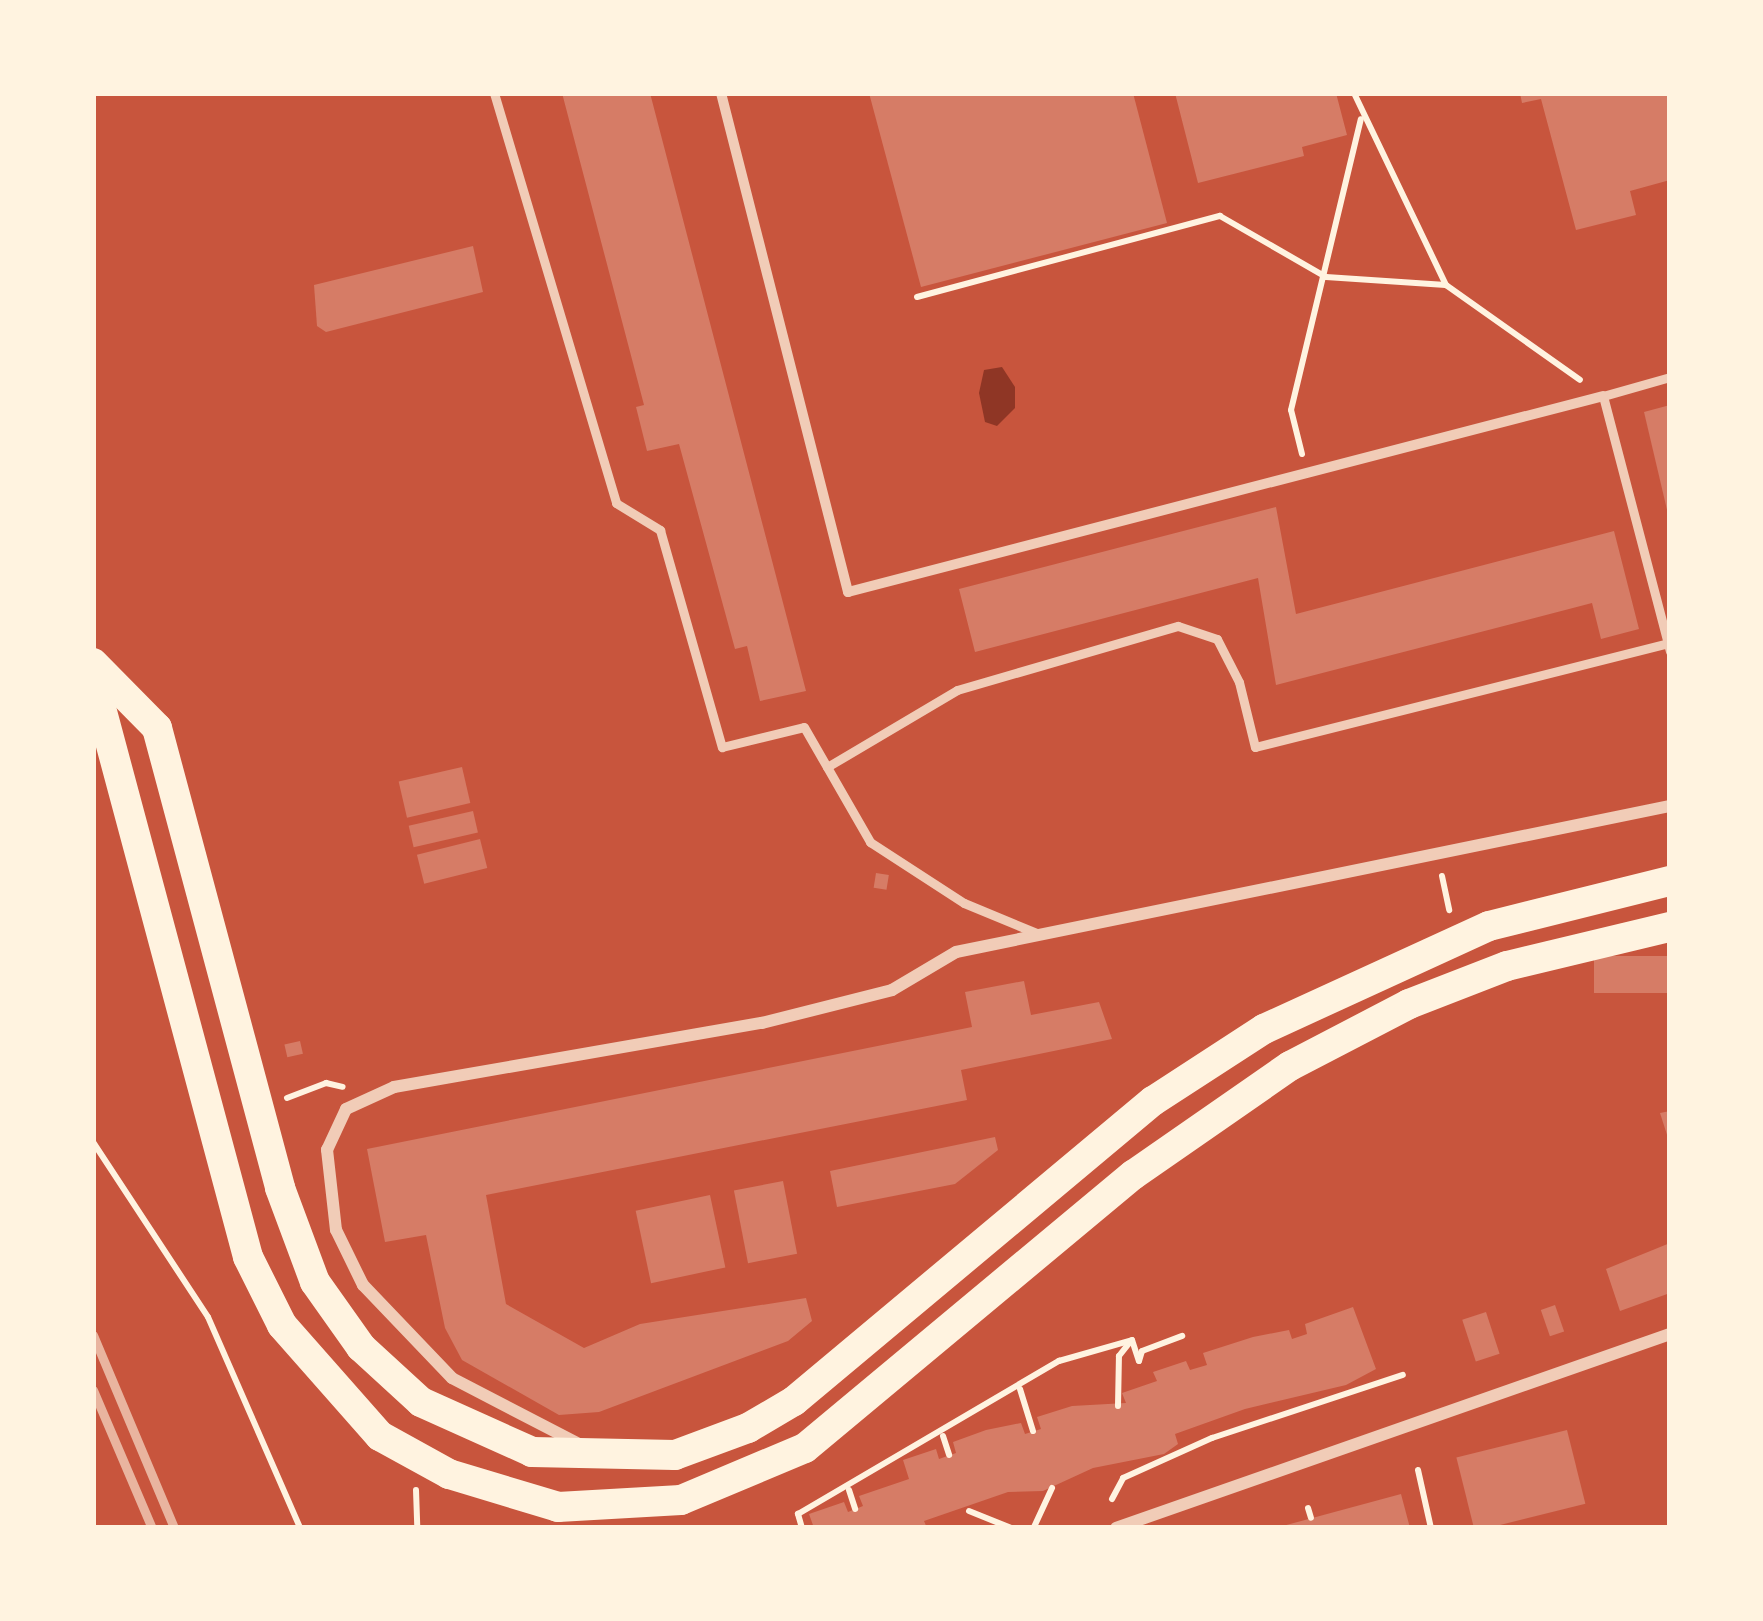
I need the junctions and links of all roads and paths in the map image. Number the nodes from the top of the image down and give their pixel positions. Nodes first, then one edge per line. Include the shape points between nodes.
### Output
1 (494, 93) edge
2 (721, 93) edge
3 (1354, 93) edge
4 (1361, 119) junction
5 (1326, 277) junction
6 (1446, 285) junction
7 (917, 297) dead end
8 (1670, 377) edge
9 (1603, 396) junction
10 (1307, 475) junction
11 (1669, 647) edge
12 (93, 663) edge
13 (93, 678) edge
14 (827, 767) junction
15 (1670, 806) edge
16 (1438, 854) junction
17 (1670, 881) edge
18 (1450, 914) dead end
19 (1670, 928) edge
20 (1043, 936) junction
21 (283, 1100) dead end
22 (367, 1100) junction
23 (93, 1142) edge
24 (1670, 1334) edge
25 (1182, 1336) dead end
26 (1132, 1340) junction
27 (1403, 1375) dead end
28 (1020, 1388) junction
29 (1118, 1406) dead end
30 (1217, 1425) dead end
31 (1033, 1431) dead end
32 (943, 1434) junction
33 (1222, 1435) junction
34 (949, 1455) dead end
35 (609, 1459) junction
36 (1418, 1470) dead end
37 (418, 1485) dead end
38 (1052, 1488) dead end
39 (849, 1489) junction
40 (1112, 1499) dead end
41 (1308, 1508) dead end
42 (855, 1509) dead end
43 (968, 1511) dead end
44 (1312, 1518) dead end
45 (1034, 1527) edge
46 (300, 1528) edge
47 (417, 1528) edge
48 (802, 1528) edge
49 (1011, 1528) edge
50 (1116, 1528) edge
51 (1431, 1528) edge

1 - 14 lane via 616,503 660,530 722,747 804,727
2 - 10 street via 848,592
3 - 4 path
4 - 5 path
4 - 6 path
5 - 6 path
5 - 7 path via 1220,216
5 - 10 path via 1291,410
6 - 9 path
8 - 9 lane
9 - 10 street
9 - 11 lane
11 - 14 lane via 1256,747 1239,682 1217,639 1178,626 957,690
12 - 35 main road via 157,728 280,1188 299,1250 338,1320 390,1377 456,1424 532,1452
13 - 19 main road via 248,1257 282,1325 380,1436 449,1474 558,1507 682,1500 806,1448 1133,1175 1290,1066 1409,1004 1507,966
14 - 20 lane via 870,842 964,903
15 - 16 street
16 - 18 path
16 - 20 street
17 - 35 main road via 1489,926 1264,1029 1064,1172 794,1401 675,1455
20 - 22 street via 956,952 892,990 762,1023 394,1088
21 - 22 path via 326,1083
22 - 35 street via 346,1109 327,1150 336,1230 363,1285 452,1378
23 - 46 path via 208,1317
24 - 50 street
25 - 26 path via 1142,1351 1139,1361
26 - 28 path via 1089,1348
26 - 29 path via 1119,1356
27 - 33 path
28 - 31 path
28 - 32 path
30 - 33 path
32 - 34 path
32 - 39 path via 905,1447
33 - 40 path via 1136,1469
36 - 51 path
37 - 47 path
38 - 45 path
39 - 42 path
39 - 48 path via 797,1514
41 - 44 path
43 - 49 path

